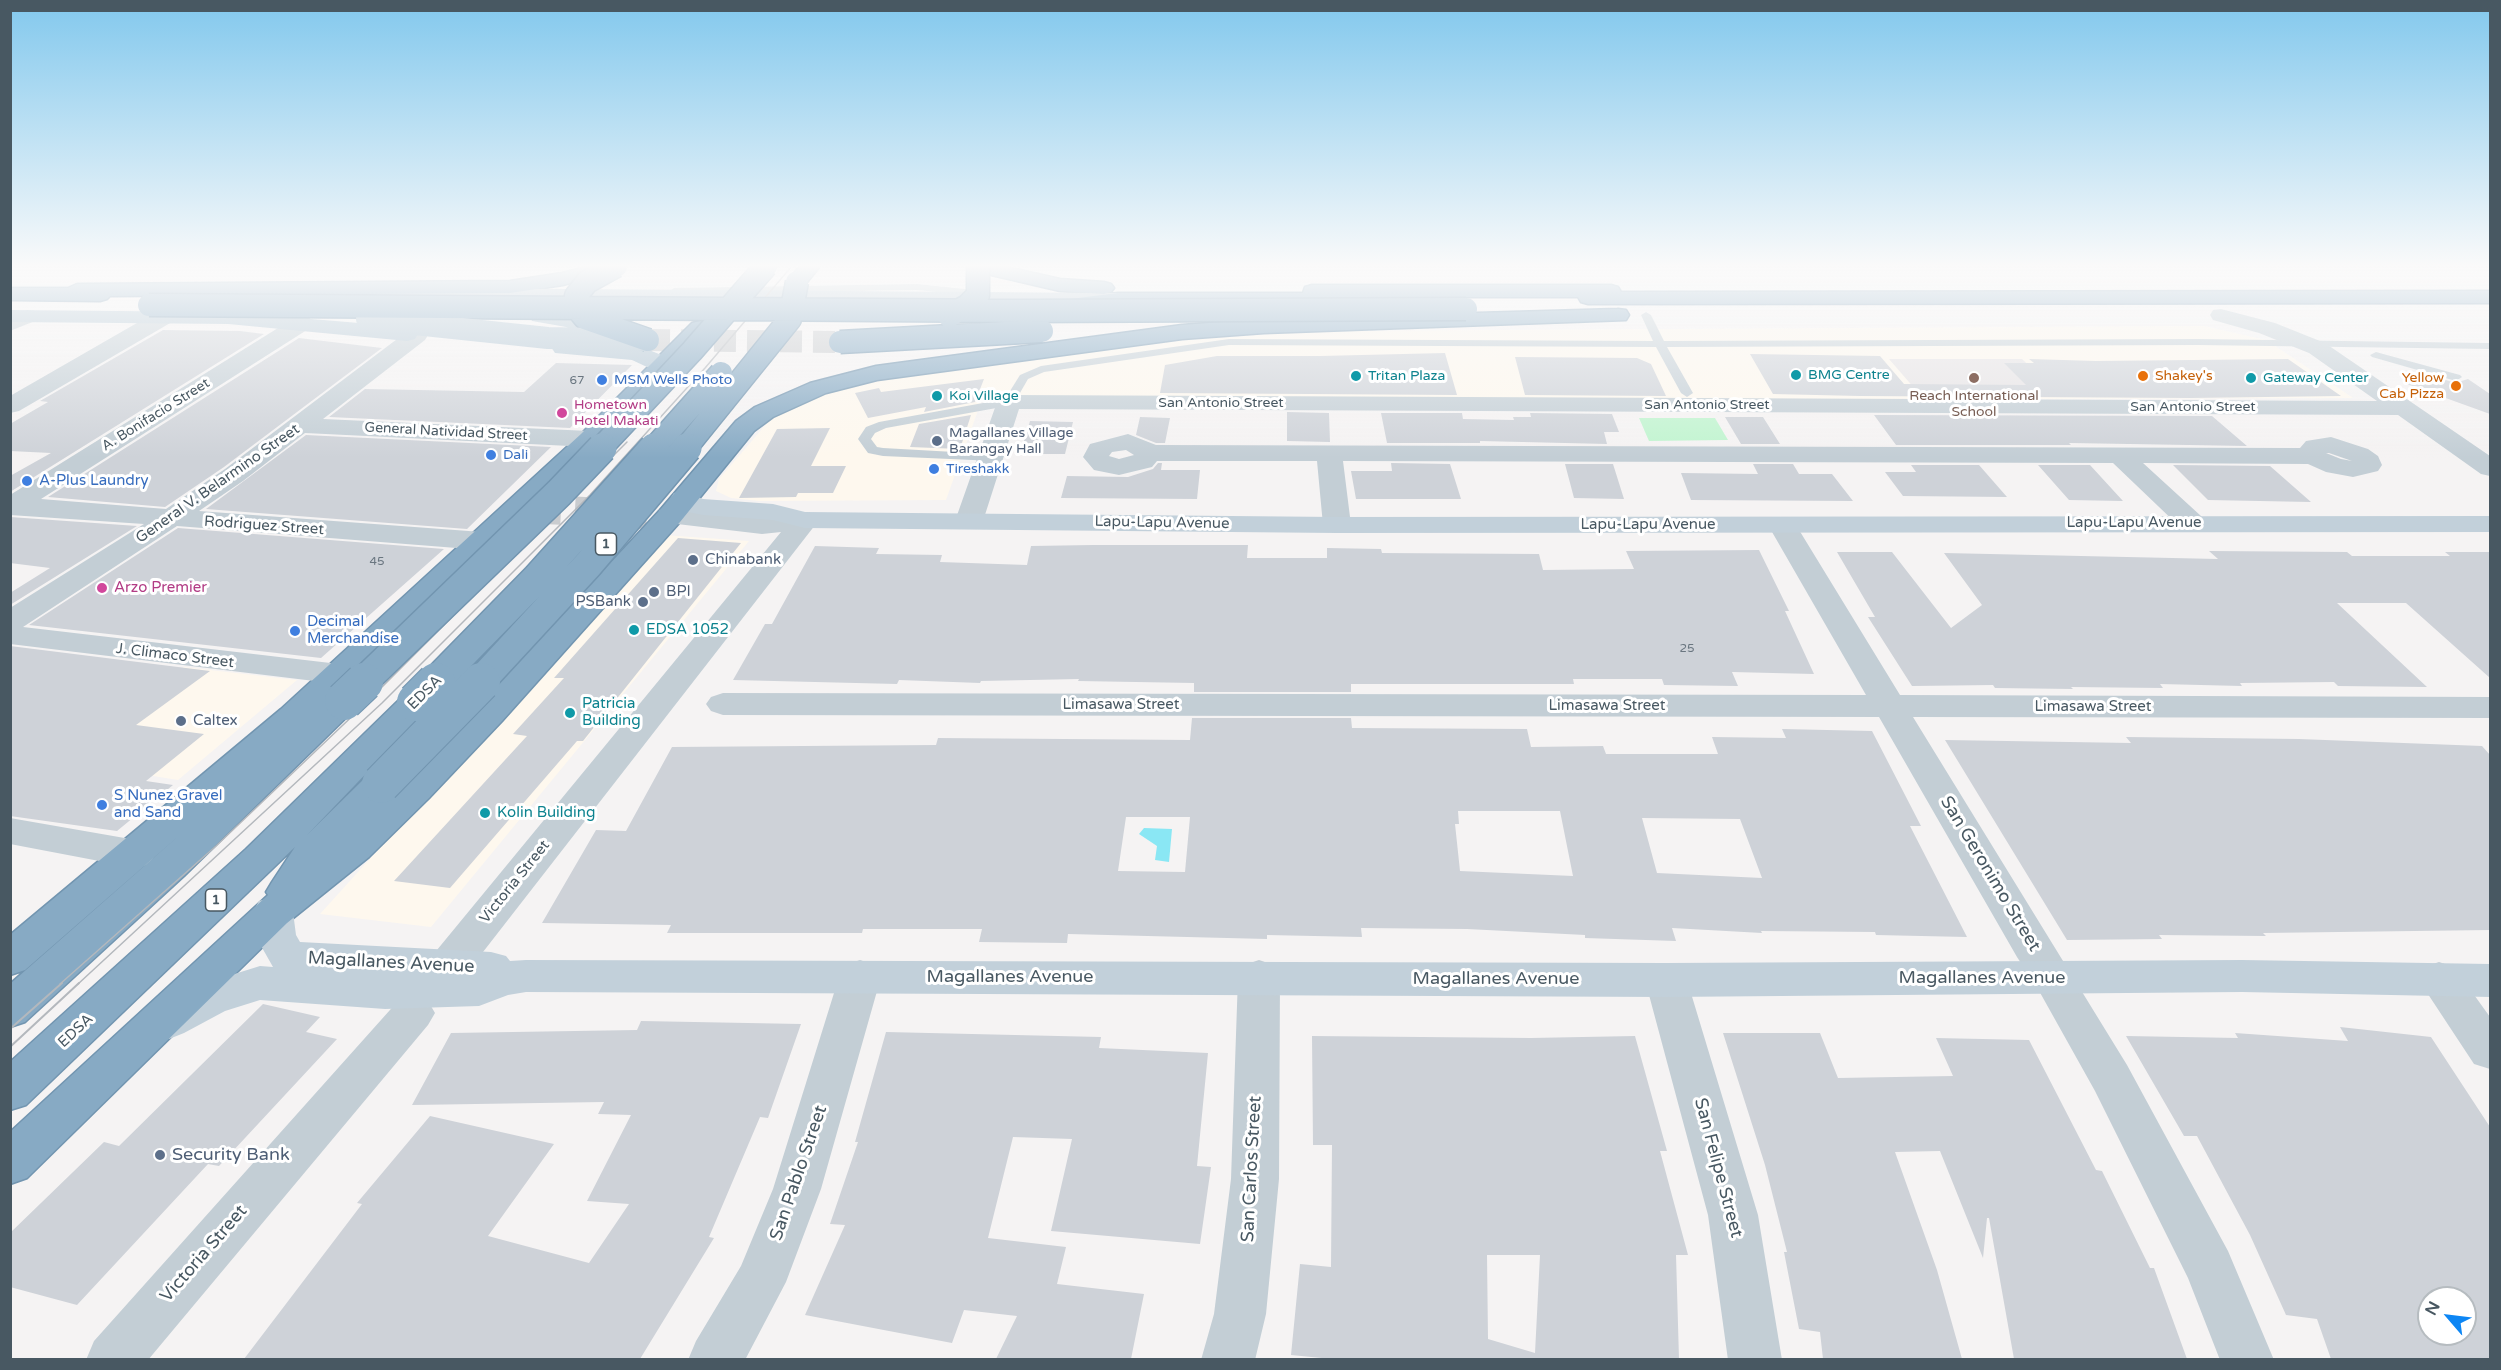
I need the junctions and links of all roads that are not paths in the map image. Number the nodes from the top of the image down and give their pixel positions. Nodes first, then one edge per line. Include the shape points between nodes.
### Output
1 (142, 330) edge
2 (291, 330) edge
3 (368, 330) edge
4 (459, 330) edge
5 (585, 330) edge
6 (619, 330) edge
7 (699, 330) edge
8 (710, 330) edge
9 (757, 330) edge
10 (781, 330) edge
11 (897, 330) edge
12 (965, 330) edge
13 (1041, 330) edge
14 (1046, 330) edge
15 (1210, 330) edge
16 (1654, 330) edge
17 (2272, 330) edge
18 (2306, 330) edge
19 (417, 335) junction
20 (648, 340) joint
21 (1660, 344) junction
22 (1092, 345) junction
23 (2310, 346) junction
24 (2490, 346) edge
25 (560, 347) junction
26 (2376, 355) dead end
27 (662, 367) junction
28 (876, 373) junction
29 (2456, 377) dead end
30 (1687, 393) dead end
31 (634, 396) junction
32 (1009, 402) junction
33 (10, 406) edge
34 (2404, 408) junction
35 (301, 425) junction
36 (590, 439) junction
37 (1148, 453) dead end
38 (1329, 454) junction
39 (2120, 456) junction
40 (2314, 456) dead end
41 (990, 458) junction
42 (2490, 468) edge
43 (532, 500) junction
44 (12, 506) edge
45 (671, 509) junction
46 (169, 519) junction
47 (805, 520) junction
48 (969, 521) junction
49 (2191, 522) junction
50 (2490, 524) edge
51 (1337, 525) junction
52 (1782, 525) junction
53 (482, 541) junction
54 (10, 622) edge
55 (10, 635) edge
56 (342, 688) junction
57 (723, 704) dead end
58 (1892, 707) junction
59 (2490, 707) edge
60 (10, 831) edge
61 (136, 854) junction
62 (273, 912) junction
63 (10, 959) edge
64 (860, 977) junction
65 (1259, 977) junction
66 (2054, 978) junction
67 (2439, 979) junction
68 (1666, 980) junction
69 (2490, 981) edge
70 (430, 990) junction
71 (10, 1010) edge
72 (146, 1034) junction
73 (2490, 1051) edge
74 (10, 1091) edge
75 (10, 1163) edge
76 (113, 1359) edge
77 (715, 1359) edge
78 (1228, 1359) edge
79 (1755, 1359) edge
80 (2247, 1359) edge

1 - 33 street
2 - 44 street, A. Bonifacio Street
3 - 19 main road
4 - 20 main road, bridge
5 - 25 main road via 582,339
6 - 20 highway, bridge
7 - 27 highway
8 - 56 highway, bridge via 559,494
9 - 74 highway, EDSA / 1, bridge via 537,578 260,859
10 - 62 highway, 1, bridge via 588,565 456,709 310,854
11 - 13 highway, bridge via 840,342
12 - 28 highway via 953,344
14 - 22 highway via 1055,337
15 - 22 highway
16 - 21 lane
17 - 23 street
18 - 23 street
19 - 25 main road
19 - 35 street, General V. Belarmino Street
21 - 23 lane via 2032,342
21 - 30 lane
21 - 32 lane via 1229,342 1041,369 1024,377
22 - 28 highway
23 - 24 lane
23 - 34 street
25 - 27 main road via 636,353
26 - 29 lane
27 - 31 highway
28 - 45 highway, 1 via 818,388 764,412 745,426
31 - 36 highway
31 - 43 lane via 645,407 591,462
32 - 34 street, San Antonio Street
32 - 41 street
32 - 41 lane via 883,425 870,430 864,439 867,446 883,452
34 - 42 street
35 - 36 street, General Natividad Street
35 - 46 street, General V. Belarmino Street
36 - 43 highway
37 - 38 street
38 - 39 street
38 - 51 street
39 - 40 street
39 - 49 street
41 - 48 street
43 - 53 highway
44 - 46 street, Rodriguez Street
45 - 47 street, Lapu-Lapu Avenue via 762,526
45 - 62 highway, 1 via 490,713 416,789 356,847
46 - 53 street, Rodriguez Street
46 - 54 street, General V. Belarmino Street
47 - 48 street, Lapu-Lapu Avenue
47 - 70 street, Victoria Street
48 - 51 street, Lapu-Lapu Avenue
49 - 50 street, Lapu-Lapu Avenue
49 - 52 street, Lapu-Lapu Avenue
51 - 52 street, Lapu-Lapu Avenue
52 - 58 street, San Geronimo Street
53 - 56 highway
55 - 56 street, J. Climaco Street
56 - 61 highway
56 - 71 highway via 170,866
57 - 58 street, Limasawa Street
58 - 59 street, Limasawa Street
58 - 66 street, San Geronimo Street
60 - 61 street
61 - 63 highway
62 - 70 street, Magallanes Avenue via 276,937 288,957
62 - 72 highway, 1
64 - 65 street, Magallanes Avenue
64 - 70 street, Magallanes Avenue via 526,976 502,979 479,989
64 - 77 street, San Pablo Street via 797,1189 760,1282
65 - 68 street, Magallanes Avenue
65 - 78 street, San Carlos Street via 1255,1179 1240,1314
66 - 67 street, Magallanes Avenue
66 - 68 street, Magallanes Avenue
66 - 80 street, San Geronimo Street via 2210,1268
67 - 69 street, Magallanes Avenue
67 - 73 street
68 - 79 street, San Felipe Street via 1733,1215
70 - 72 street, Magallanes Avenue via 385,992 260,983 211,998
70 - 76 street, Victoria Street
72 - 75 highway, 1

